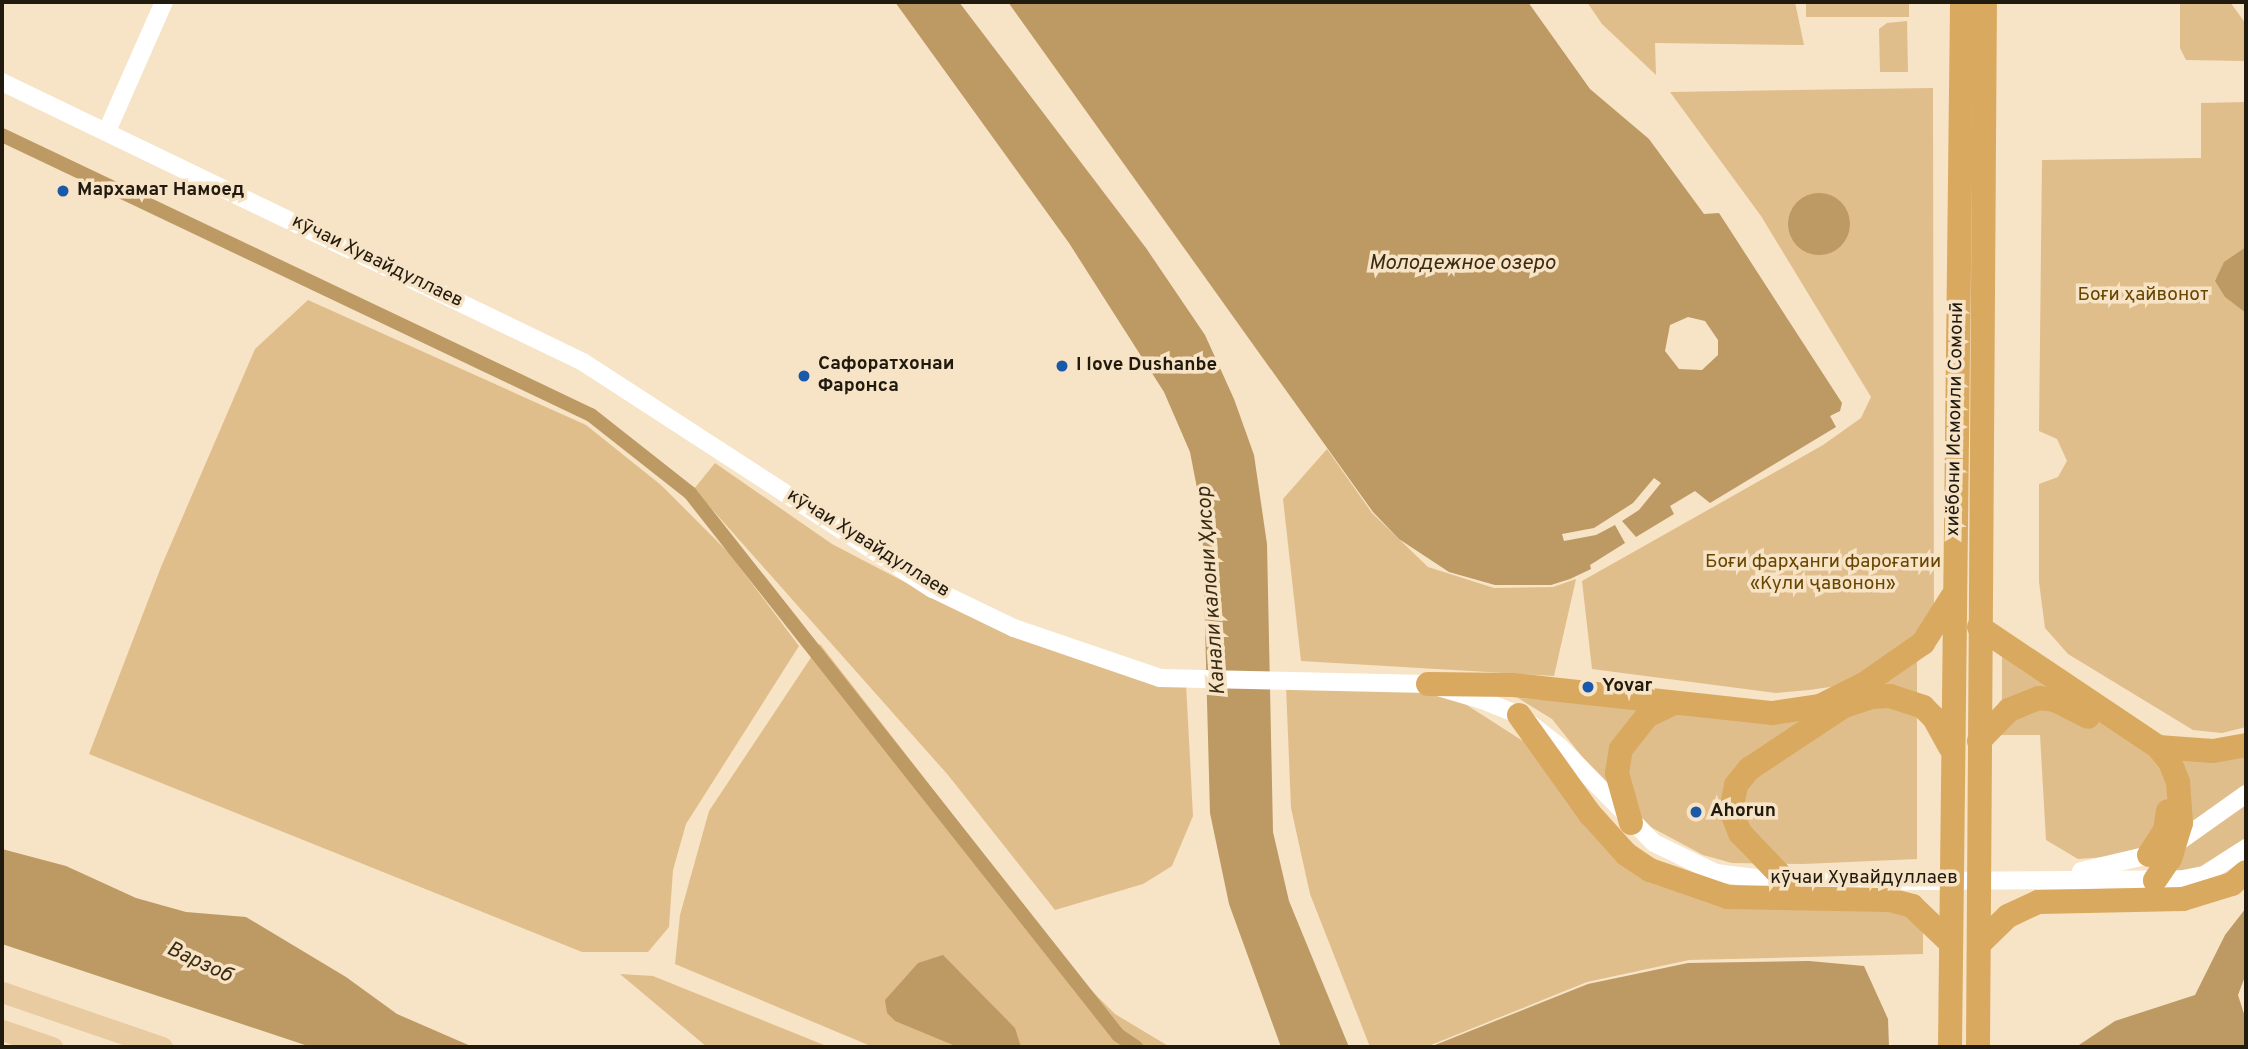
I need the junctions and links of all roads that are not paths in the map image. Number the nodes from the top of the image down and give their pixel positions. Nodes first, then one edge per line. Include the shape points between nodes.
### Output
1 (164, 2) edge
2 (1962, 2) edge
3 (1985, 2) edge
4 (2, 82) edge
5 (107, 131) junction
6 (1953, 596) junction
7 (1979, 627) junction
8 (1428, 684) junction
9 (1674, 703) junction
10 (1519, 715) junction
11 (1979, 741) junction
12 (2246, 745) edge
13 (2158, 747) junction
14 (1951, 750) junction
15 (2246, 794) edge
16 (1631, 823) junction
17 (2177, 843) junction
18 (2246, 848) edge
19 (2149, 855) junction
20 (2246, 872) edge
21 (2050, 878) junction
22 (2155, 880) junction
23 (1787, 882) junction
24 (1951, 943) junction
25 (1979, 944) junction
26 (2, 992) edge
27 (2, 1030) edge
28 (52, 1047) edge
29 (162, 1047) edge
30 (1950, 1047) edge
31 (1978, 1047) edge

1 - 5 street
2 - 6 highway, хиёбони Исмоили Сомонӣ
3 - 7 highway, хиёбони Исмоили Сомонӣ
4 - 5 street, кӯчаи Хувайдуллаев
5 - 8 street, кӯчаи Хувайдуллаев via 583,362 933,589 1014,628 1131,671 1189,680
6 - 9 highway via 1923,643 1864,684 1820,706 1772,713
6 - 14 highway, хиёбони Исмоили Сомонӣ
7 - 11 highway, хиёбони Исмоили Сомонӣ
7 - 13 highway
8 - 9 highway via 1513,685
8 - 10 street, кӯчаи Хувайдуллаев
9 - 16 highway via 1647,716 1621,749 1617,773
10 - 16 street, кӯчаи Хувайдуллаев via 1560,747
10 - 24 highway via 1573,792 1626,854 1677,882 1728,897 1890,900 1912,906
11 - 19 highway via 2010,710 2039,698 2075,709 2141,752 2164,784 2168,810 2165,830
11 - 25 highway, хиёбони Исмоили Сомонӣ
12 - 13 highway via 2213,751
13 - 17 highway via 2178,782 2182,802
14 - 23 highway via 1923,707 1890,696 1871,697 1844,706 1749,769 1736,785 1731,811 1740,833
14 - 24 highway, хиёбони Исмоили Сомонӣ
15 - 17 street, кӯчаи Хувайдуллаев
16 - 23 street, кӯчаи Хувайдуллаев via 1654,843 1716,873
17 - 19 street, кӯчаи Хувайдуллаев
17 - 22 highway
18 - 22 street, кӯчаи Хувайдуллаев via 2204,875
19 - 21 street, кӯчаи Хувайдуллаев
20 - 25 highway via 2232,884 2183,899 2038,902 2008,916
21 - 22 street, кӯчаи Хувайдуллаев
21 - 23 street, кӯчаи Хувайдуллаев
24 - 30 highway, хиёбони Исмоили Сомонӣ
25 - 31 highway, хиёбони Исмоили Сомонӣ
26 - 29 main road
27 - 28 main road

